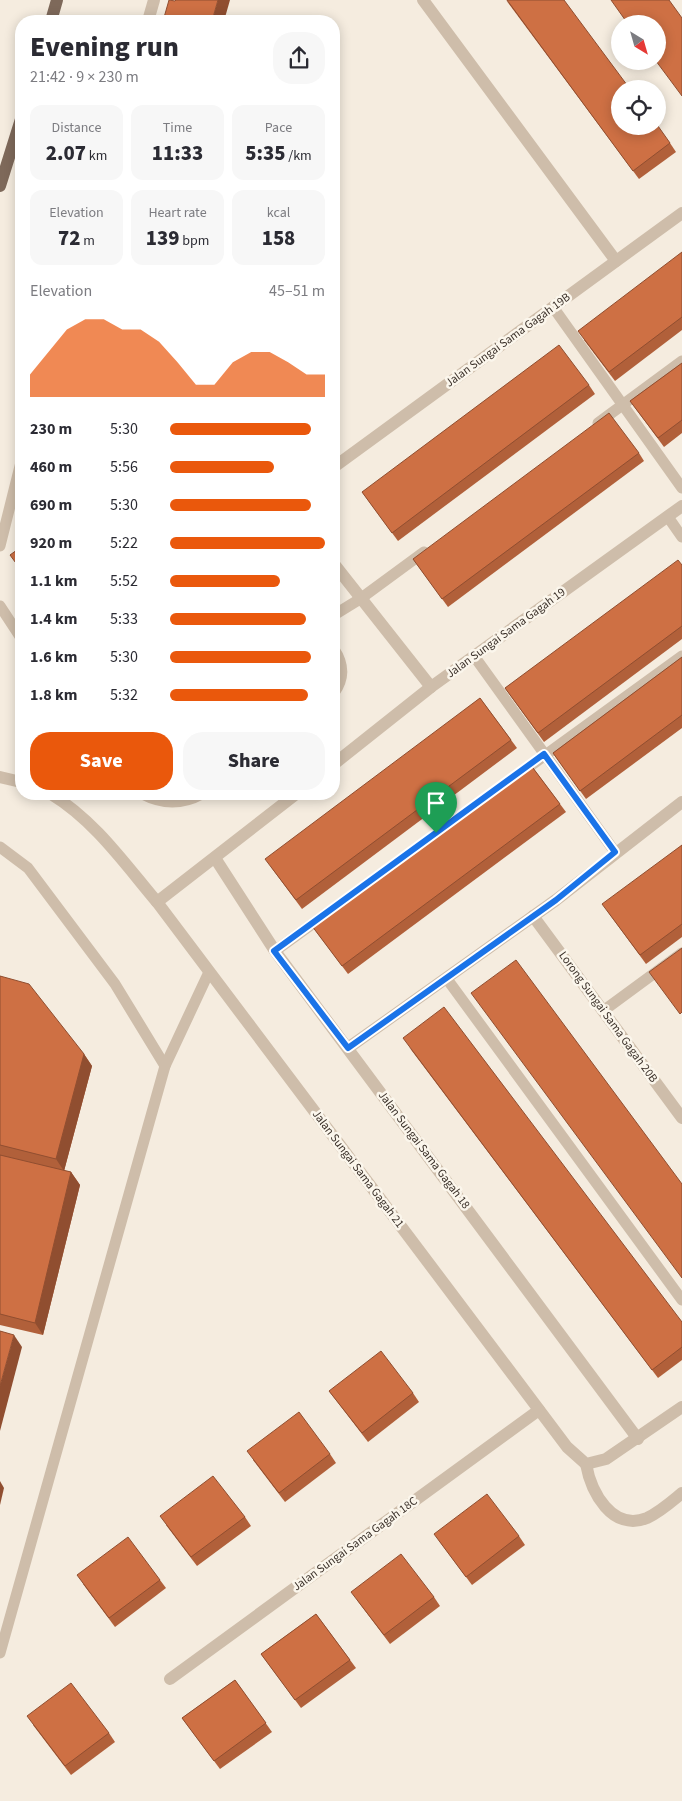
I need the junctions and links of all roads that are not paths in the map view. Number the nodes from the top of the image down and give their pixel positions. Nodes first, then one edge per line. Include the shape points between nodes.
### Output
1 (57, 0) edge
2 (154, 0) edge
3 (423, 0) edge
4 (53, 15) edge
5 (150, 15) edge
6 (15, 138) edge
7 (0, 186) edge
8 (682, 213) edge
9 (616, 261) junction
10 (553, 307) junction
11 (682, 361) edge
12 (623, 405) junction
13 (591, 428) edge
14 (340, 463) edge
15 (15, 486) edge
16 (682, 488) edge
17 (682, 506) edge
18 (668, 517) junction
19 (682, 536) edge
20 (0, 546) edge
21 (432, 546) edge
22 (340, 572) edge
23 (360, 599) junction
24 (0, 606) edge
25 (340, 612) edge
26 (15, 629) edge
27 (474, 656) junction
28 (682, 656) edge
29 (340, 658) edge
30 (340, 682) edge
31 (431, 687) junction
32 (544, 754) junction
33 (340, 759) edge
34 (0, 777) edge
35 (15, 781) edge
36 (61, 800) edge
37 (157, 800) edge
38 (190, 800) edge
39 (288, 800) edge
40 (682, 802) edge
41 (0, 847) edge
42 (615, 852) junction
43 (215, 858) junction
44 (156, 902) junction
45 (533, 916) junction
46 (274, 951) junction
47 (682, 953) edge
48 (209, 972) junction
49 (447, 979) junction
50 (603, 1011) junction
51 (348, 1048) junction
52 (165, 1066) junction
53 (680, 1112) edge
54 (682, 1300) edge
55 (682, 1407) edge
56 (539, 1410) junction
57 (638, 1439) junction
58 (586, 1464) junction
59 (682, 1493) edge
60 (0, 1653) edge
61 (170, 1680) dead end

1 - 4 main road
2 - 5 street
3 - 9 street
6 - 7 main road
8 - 9 street, Jalan Sungai Sama Gagah 19B
9 - 10 street, Jalan Sungai Sama Gagah 19B
10 - 12 lane
10 - 14 street, Jalan Sungai Sama Gagah 19B
11 - 12 lane
12 - 13 lane
12 - 16 lane
15 - 20 lane
17 - 18 street, Jalan Sungai Sama Gagah 19
18 - 19 lane
18 - 27 street, Jalan Sungai Sama Gagah 19
21 - 23 lane
22 - 23 street
23 - 25 lane
23 - 31 street
24 - 26 lane
27 - 31 street, Jalan Sungai Sama Gagah 19
27 - 32 lane
28 - 32 lane
29 - 30 lane via 343,676
31 - 33 street, Jalan Sungai Sama Gagah 19
32 - 42 lane
32 - 46 lane
34 - 35 street
36 - 44 street, Jalan Sungai Sama Gagah 21 via 73,807 106,841
37 - 38 lane via 176,803
39 - 43 street
40 - 42 street
41 - 52 lane via 34,875 115,984
42 - 45 street
43 - 44 street
43 - 46 street, Jalan Sungai Sama Gagah 18
44 - 48 street, Jalan Sungai Sama Gagah 21
45 - 49 street
45 - 50 street, Lorong Sungai Sama Gagah 20B
46 - 51 street, Jalan Sungai Sama Gagah 18
47 - 50 lane
48 - 52 lane
48 - 56 street, Jalan Sungai Sama Gagah 21
49 - 51 street
49 - 54 lane
50 - 53 street, Lorong Sungai Sama Gagah 20B
51 - 57 street, Jalan Sungai Sama Gagah 18
52 - 60 lane
55 - 57 street
56 - 58 street, Jalan Sungai Sama Gagah 21 via 567,1447
56 - 61 street, Jalan Sungai Sama Gagah 18C
57 - 58 street via 606,1459
58 - 59 street via 593,1491 607,1509 624,1520 646,1518

